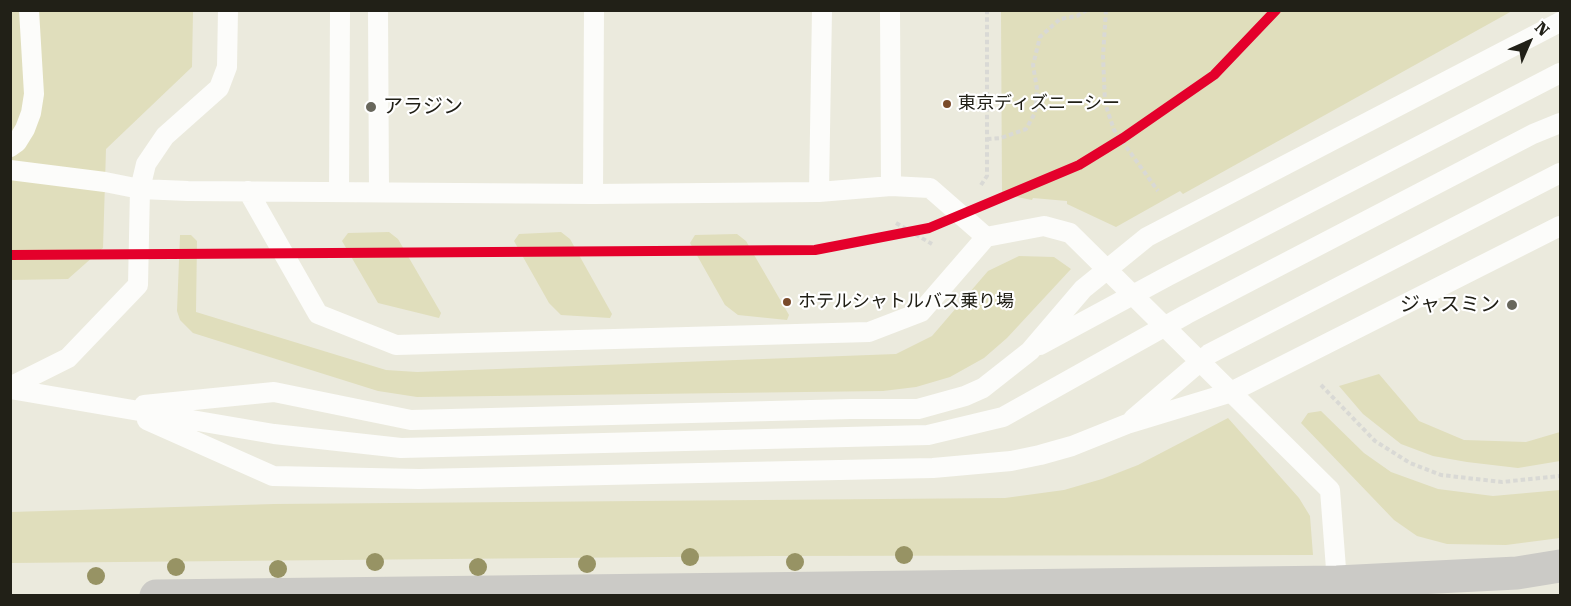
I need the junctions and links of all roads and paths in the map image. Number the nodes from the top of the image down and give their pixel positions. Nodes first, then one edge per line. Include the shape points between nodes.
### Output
1 (29, 10) edge
2 (228, 10) edge
3 (340, 10) edge
4 (378, 10) edge
5 (594, 10) edge
6 (822, 10) edge
7 (890, 10) edge
8 (1087, 10) edge
9 (1106, 10) edge
10 (1076, 13) edge
11 (1560, 22) edge
12 (1560, 73) edge
13 (1560, 123) edge
14 (987, 139) dead end
15 (10, 147) edge
16 (10, 170) edge
17 (1560, 173) edge
18 (891, 186) junction
19 (140, 189) junction
20 (248, 191) junction
21 (339, 192) junction
22 (379, 192) junction
23 (819, 192) junction
24 (1159, 192) dead end
25 (593, 194) junction
26 (1560, 226) edge
27 (986, 237) junction
28 (1030, 351) junction
29 (1318, 381) dead end
30 (10, 388) edge
31 (119, 407) junction
32 (1127, 424) junction
33 (1560, 476) edge
34 (1560, 567) edge
35 (1337, 582) junction
36 (156, 596) edge
37 (1400, 596) edge

1 - 15 lane via 34,94 25,129
2 - 19 lane via 227,67 219,88 165,136 146,164
3 - 21 lane
4 - 22 lane
5 - 25 lane
6 - 23 lane
7 - 18 lane
8 - 10 path
9 - 24 path via 1105,103 1114,130
10 - 14 path via 1060,19 1040,37 1033,65 1035,113 1026,129
11 - 28 lane via 1147,237 1083,290
12 - 28 lane
13 - 31 lane via 1187,314 1003,417 928,435 401,448 274,434
16 - 19 lane
17 - 32 lane via 1209,354
18 - 23 lane
18 - 27 lane via 930,188
19 - 20 lane
19 - 30 lane via 138,285 68,358
20 - 21 lane
20 - 27 lane via 318,314 396,345 869,332 921,312
21 - 22 lane
22 - 25 lane
23 - 25 lane
26 - 32 lane via 1229,393
27 - 35 lane via 1044,226 1070,233 1260,419 1330,490
28 - 31 lane via 983,388 918,409 411,420 274,392
29 - 33 path via 1376,441 1410,463 1441,475 1502,482
30 - 31 lane
31 - 32 lane via 273,476 419,479 933,468 1040,455
34 - 35 street via 1517,573
35 - 36 street
35 - 37 street

